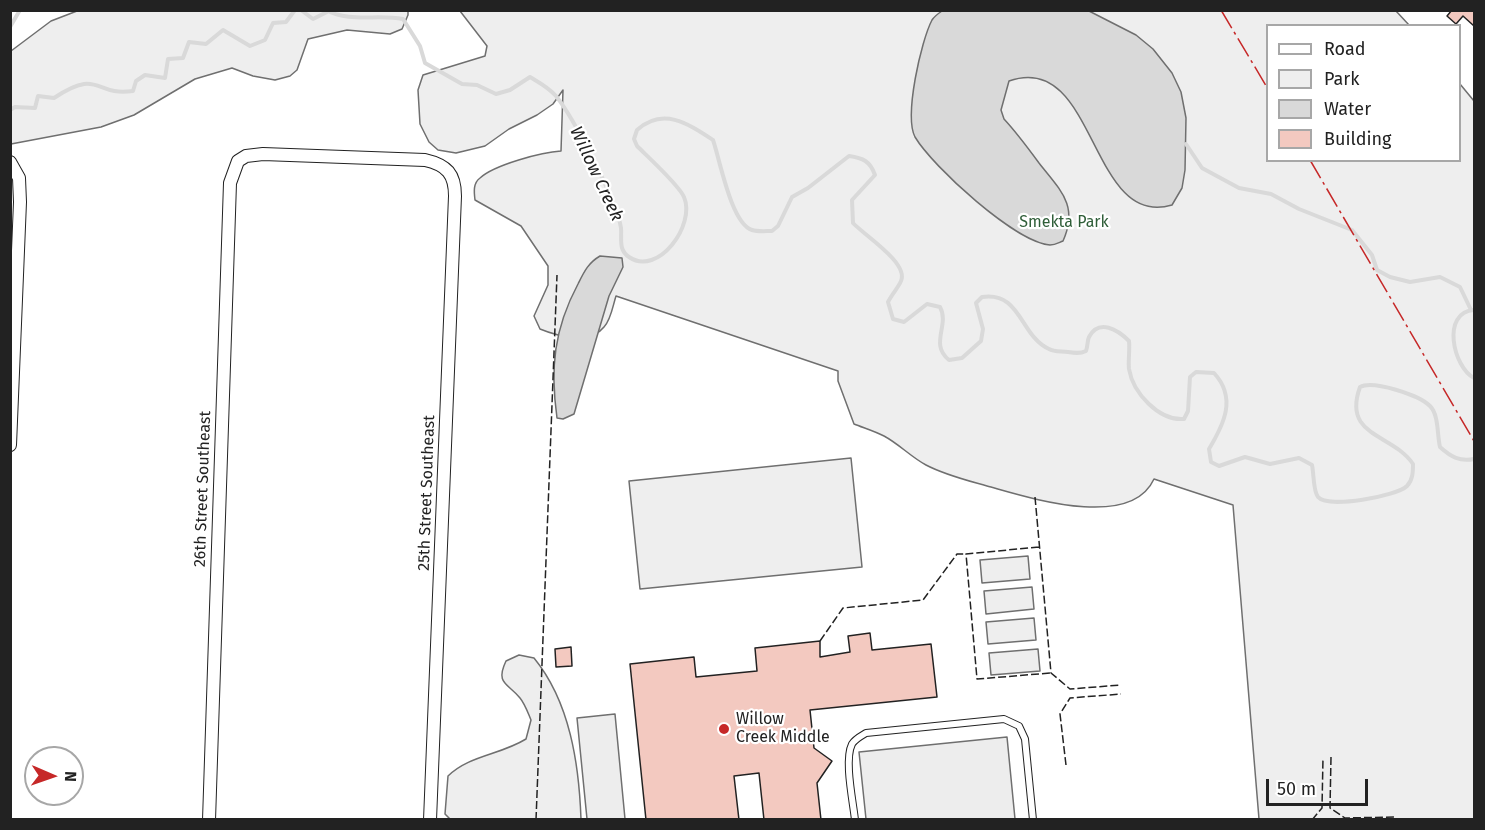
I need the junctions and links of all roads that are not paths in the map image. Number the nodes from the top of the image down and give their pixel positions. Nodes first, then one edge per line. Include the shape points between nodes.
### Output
1 (238, 161) joint
2 (10, 162) edge
3 (10, 444) edge
4 (209, 819) edge
5 (430, 819) edge
6 (855, 819) edge
7 (1033, 819) edge

1 - 4 street, 26th Street Southeast via 230,183
1 - 5 street, 25th Street Southeast via 263,154 426,160 448,169 453,176
2 - 3 street via 19,178 20,196
6 - 7 lane via 849,755 852,744 866,733 1004,719 1013,721 1023,731

